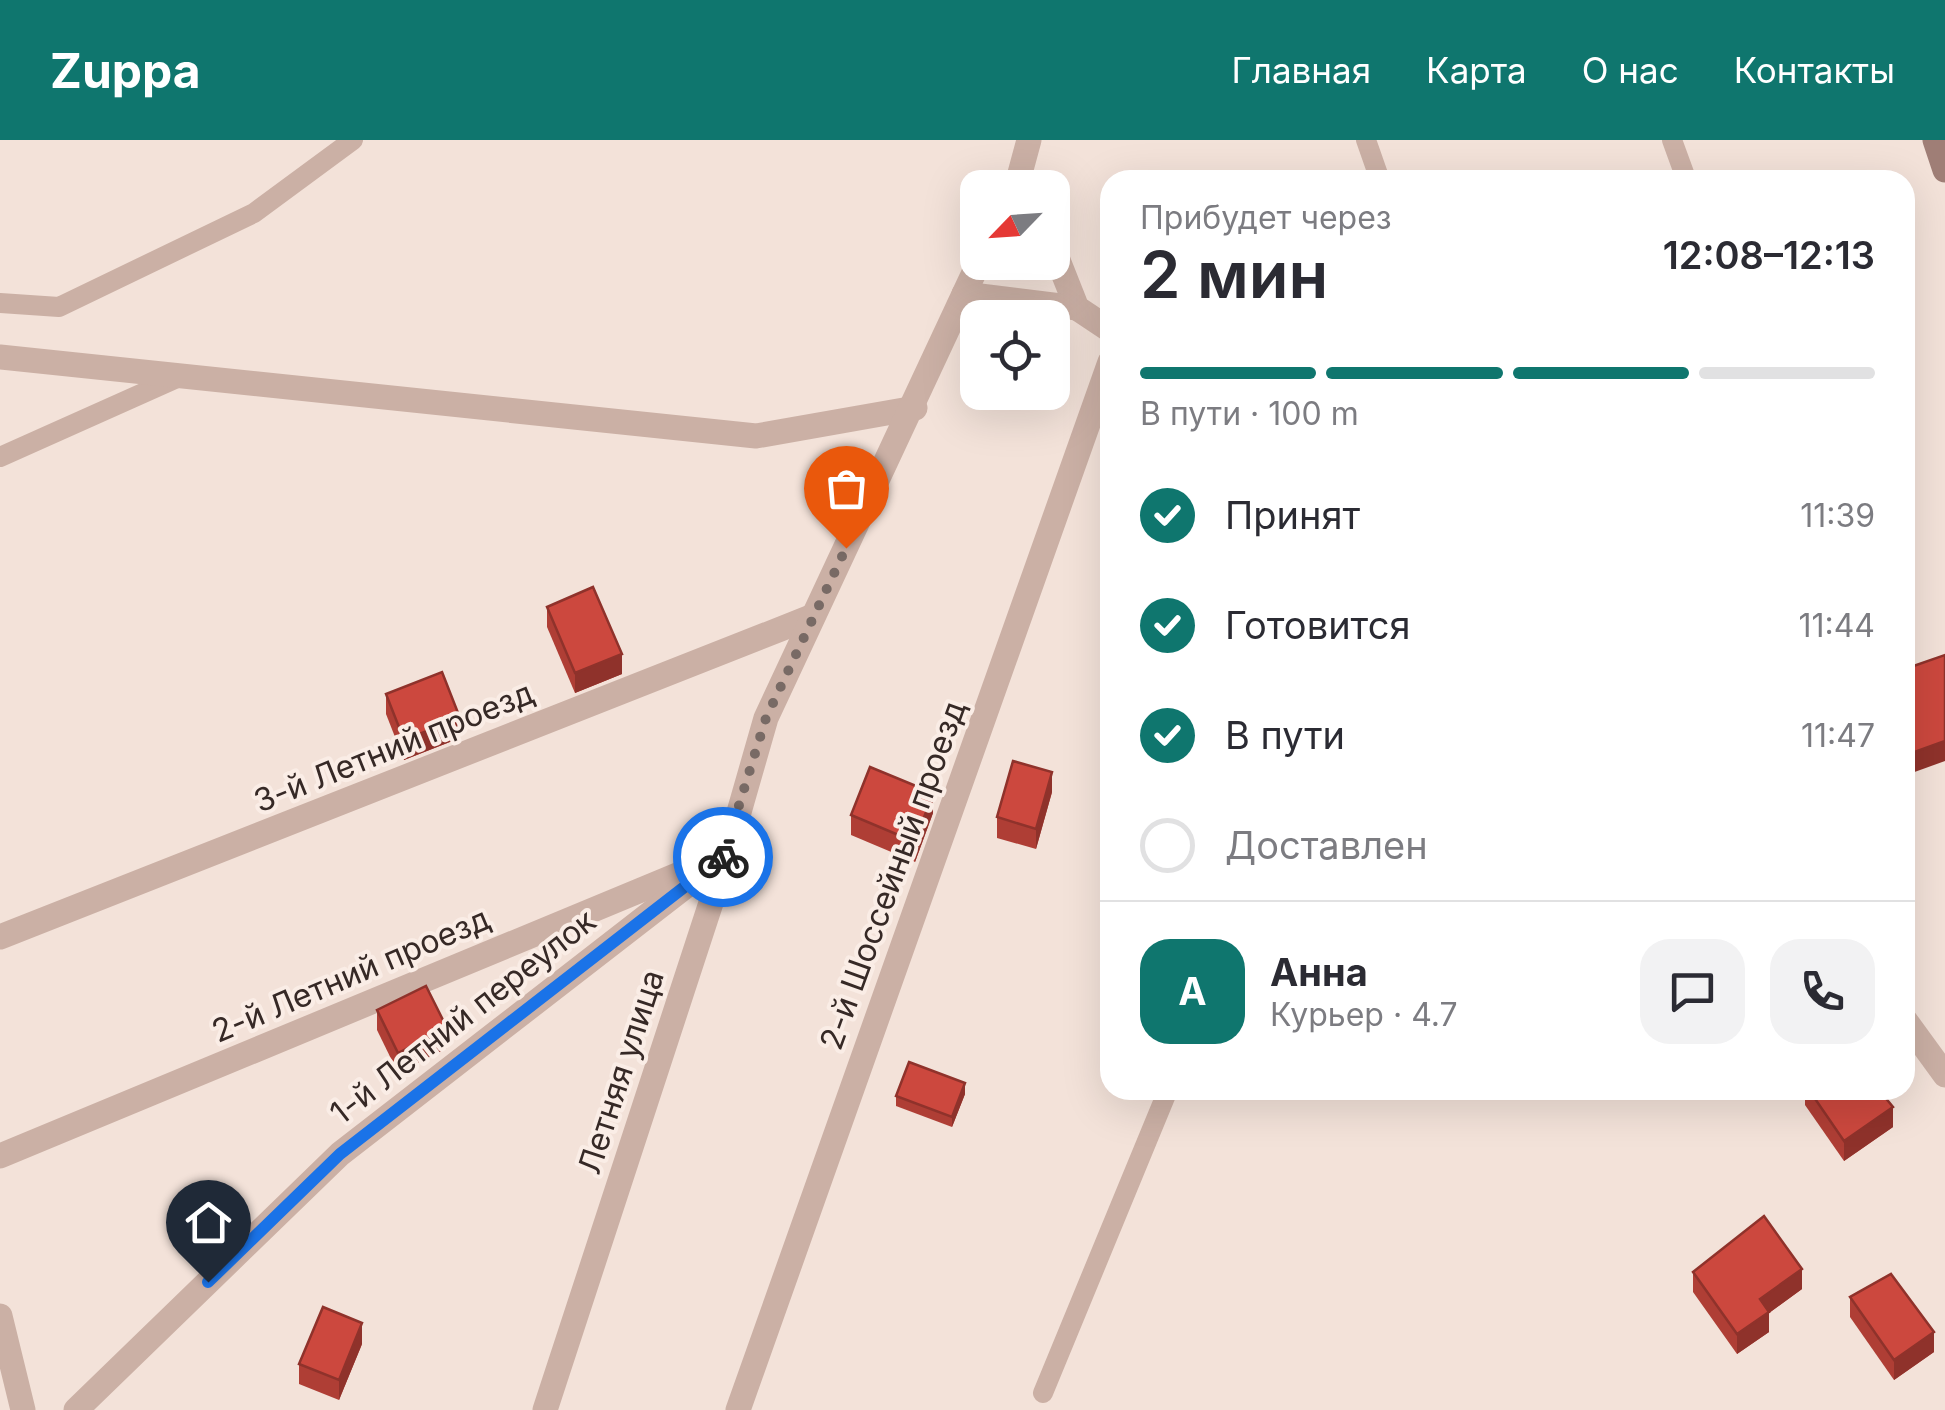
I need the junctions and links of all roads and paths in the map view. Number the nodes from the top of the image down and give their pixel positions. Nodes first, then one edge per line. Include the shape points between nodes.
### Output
1 (353, 140) edge
2 (1029, 140) edge
3 (1366, 140) edge
4 (1672, 140) edge
5 (1935, 140) edge
6 (1025, 170) edge
7 (1376, 170) edge
8 (1683, 170) edge
9 (1945, 170) edge
10 (971, 280) edge
11 (1066, 280) edge
12 (964, 294) junction
13 (0, 303) edge
14 (1077, 308) junction
15 (1100, 323) edge
16 (0, 357) edge
17 (180, 377) junction
18 (1100, 390) edge
19 (915, 408) junction
20 (0, 458) edge
21 (811, 618) junction
22 (727, 854) junction
23 (0, 937) edge
24 (1915, 1034) edge
25 (1945, 1075) edge
26 (1164, 1100) edge
27 (0, 1156) edge
28 (0, 1316) edge
29 (1042, 1394) dead end
30 (23, 1410) edge
31 (76, 1410) edge
32 (544, 1410) edge
33 (738, 1410) edge

1 - 13 lane via 254,213 59,307
2 - 6 street
3 - 7 lane
4 - 8 lane
5 - 9 main road
10 - 12 street, Летняя улица
11 - 14 street
12 - 14 street
12 - 19 street, Летняя улица
14 - 15 street
16 - 17 street
17 - 19 street via 756,436
17 - 20 lane
18 - 33 street, 2-й Шоссейный проезд
19 - 21 street, Летняя улица
21 - 22 street, Летняя улица via 766,718
21 - 23 street, 3-й Летний проезд
22 - 27 street, 2-й Летний проезд
22 - 31 street, 1-й Летний переулок via 340,1154
22 - 32 street, Летняя улица
24 - 25 street
26 - 29 lane
28 - 30 street

